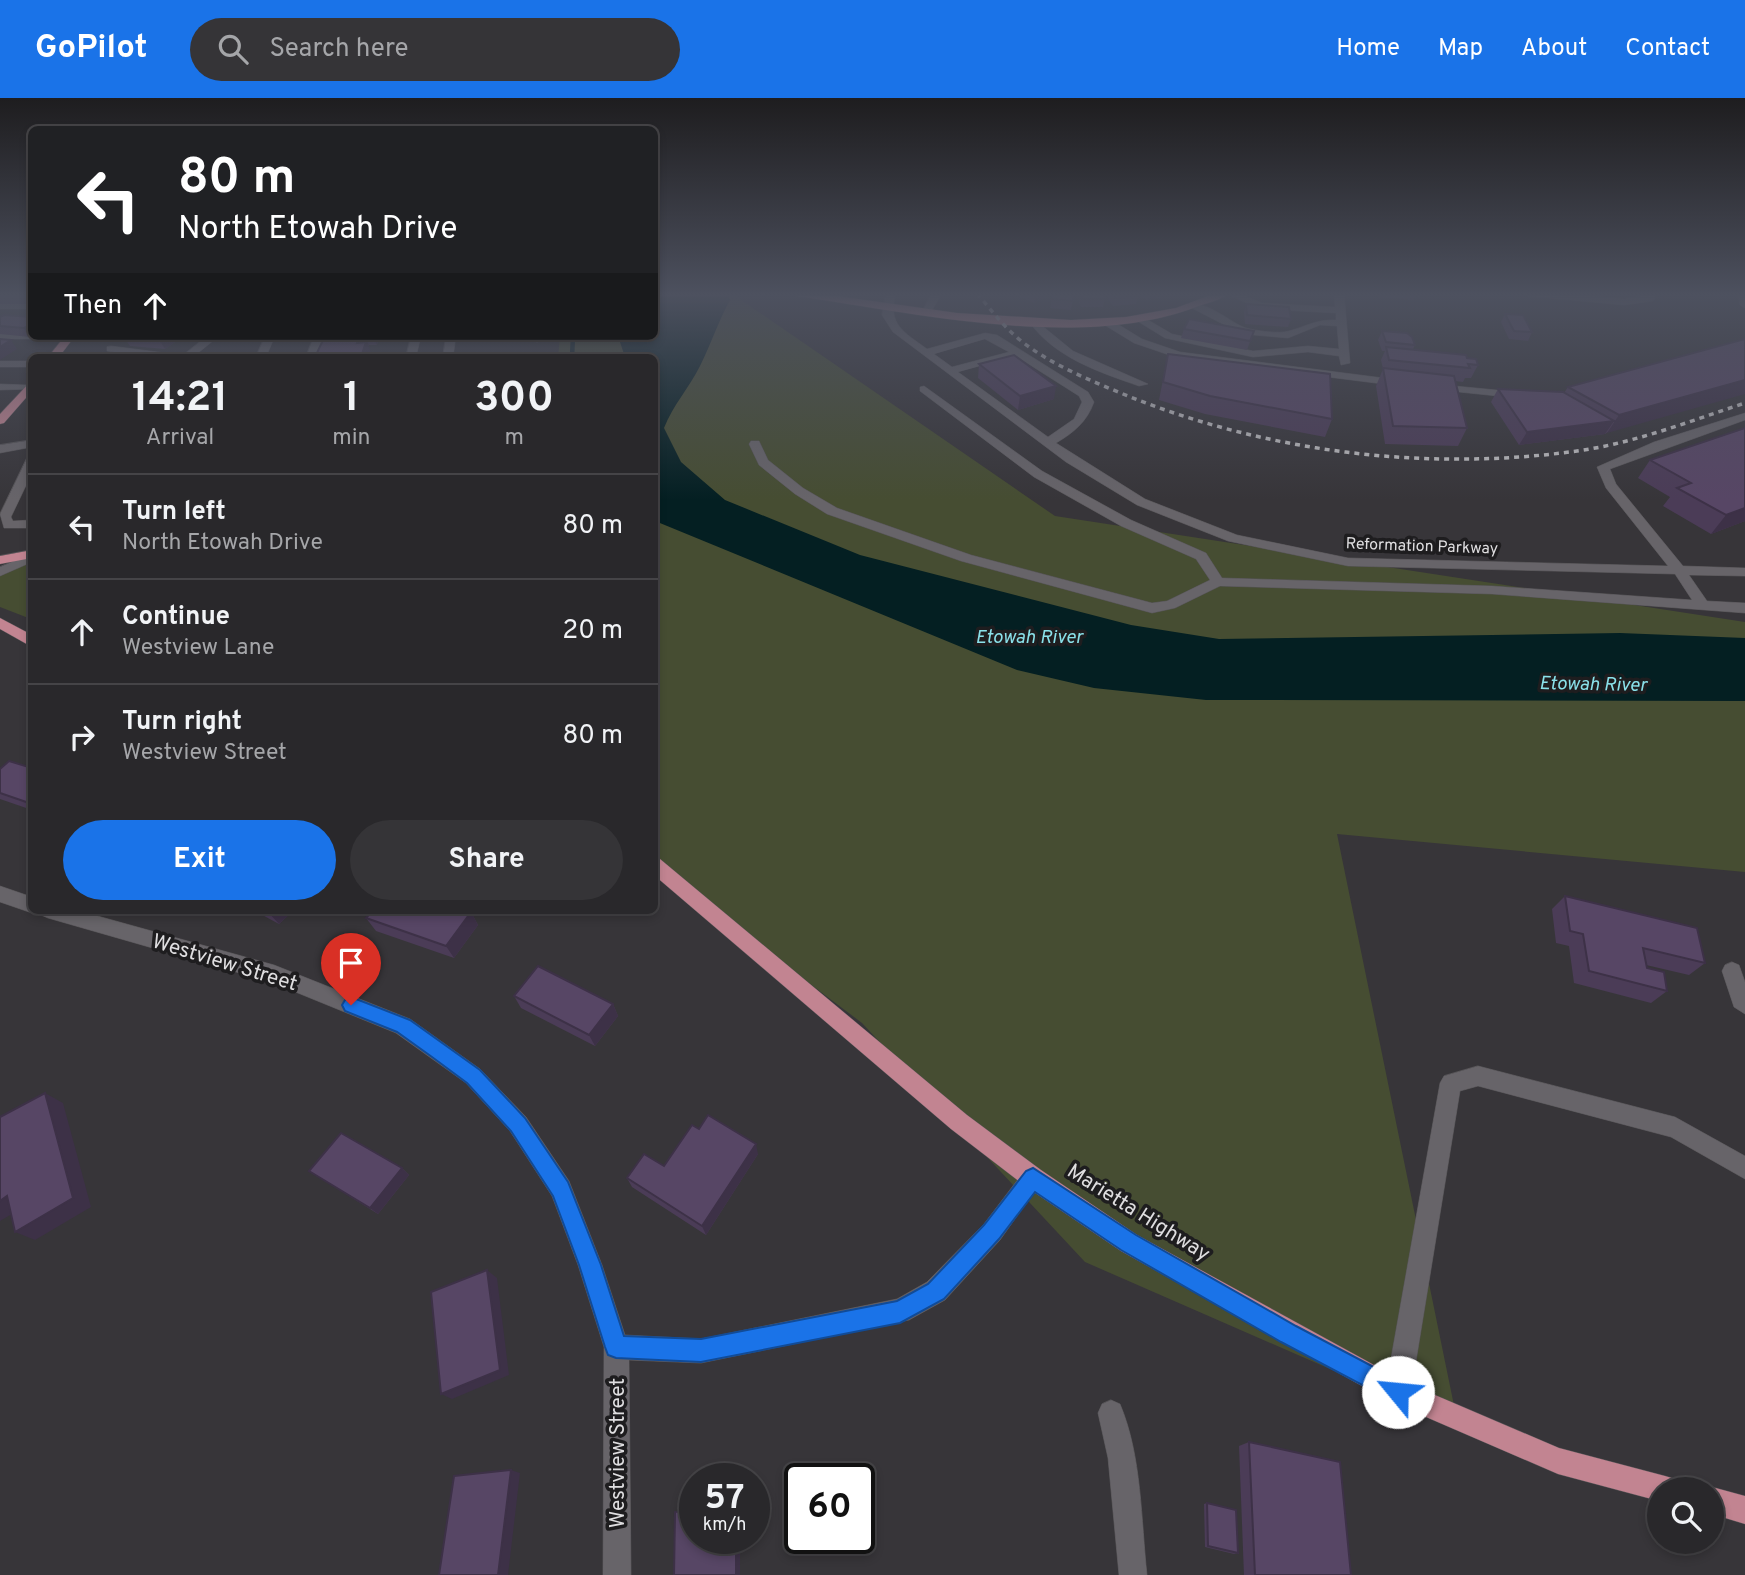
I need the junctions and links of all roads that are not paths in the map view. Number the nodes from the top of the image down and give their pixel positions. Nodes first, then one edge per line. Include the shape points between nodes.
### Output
1 (937, 362) edge
2 (985, 362) edge
3 (1035, 362) edge
4 (1090, 362) edge
5 (1231, 362) edge
6 (1346, 362) edge
7 (0, 364) edge
8 (28, 364) edge
9 (950, 372) junction
10 (1347, 377) junction
11 (1143, 384) dead end
12 (1412, 384) edge
13 (28, 386) edge
14 (1425, 386) edge
15 (0, 387) edge
16 (28, 387) edge
17 (924, 390) dead end
18 (1527, 395) edge
19 (1745, 416) edge
20 (0, 421) edge
21 (1047, 443) junction
22 (28, 444) edge
23 (755, 444) dead end
24 (0, 449) edge
25 (28, 468) edge
26 (1088, 471) junction
27 (1059, 486) junction
28 (28, 524) edge
29 (28, 556) edge
30 (28, 557) edge
31 (0, 560) edge
32 (1348, 562) junction
33 (0, 572) edge
34 (1680, 572) junction
35 (1745, 572) edge
36 (1217, 582) junction
37 (1354, 587) junction
38 (1703, 606) junction
39 (1745, 608) edge
40 (0, 623) edge
41 (28, 640) edge
42 (658, 867) edge
43 (0, 894) edge
44 (28, 904) edge
45 (61, 914) edge
46 (1732, 971) dead end
47 (1745, 1005) edge
48 (1745, 1170) edge
49 (1033, 1178) junction
50 (616, 1347) junction
51 (1398, 1392) junction
52 (1111, 1413) dead end
53 (1647, 1484) edge
54 (1724, 1504) edge
55 (1745, 1510) edge
56 (1137, 1572) edge
57 (617, 1575) edge

1 - 9 street, Reformation Parkway
2 - 9 street
3 - 21 street via 1084,394 1088,402 1070,430
4 - 11 street
5 - 10 street
6 - 10 street
7 - 8 street
9 - 21 street, Reformation Parkway
10 - 12 street
13 - 15 street
14 - 18 street
16 - 20 main road
17 - 27 street
19 - 34 street via 1603,467 1610,485
21 - 26 street, Reformation Parkway
22 - 24 street
23 - 36 street via 763,462 832,511 966,558 1152,607 1170,605
25 - 28 street via 5,517 9,525
26 - 27 street
26 - 32 street, Reformation Parkway via 1141,502 1233,538
27 - 36 street via 1126,523 1201,556
29 - 31 main road
30 - 33 street
32 - 34 street, Reformation Parkway
32 - 37 street
34 - 35 street, Reformation Parkway
34 - 38 street
36 - 37 street
37 - 38 street via 1492,590
38 - 39 street
40 - 41 main road
42 - 49 main road, Marietta Highway via 887,1062
43 - 44 street
45 - 50 street, Westview Street via 274,974 403,1026 473,1076 518,1124 561,1189
46 - 47 street
48 - 51 street via 1675,1128 1478,1076 1451,1083
49 - 50 street via 992,1232 936,1291 900,1311 701,1351
49 - 51 main road, Marietta Highway via 1129,1243
50 - 57 street, Westview Street
51 - 53 main road, Marietta Highway via 1558,1461
52 - 56 street
54 - 55 main road

